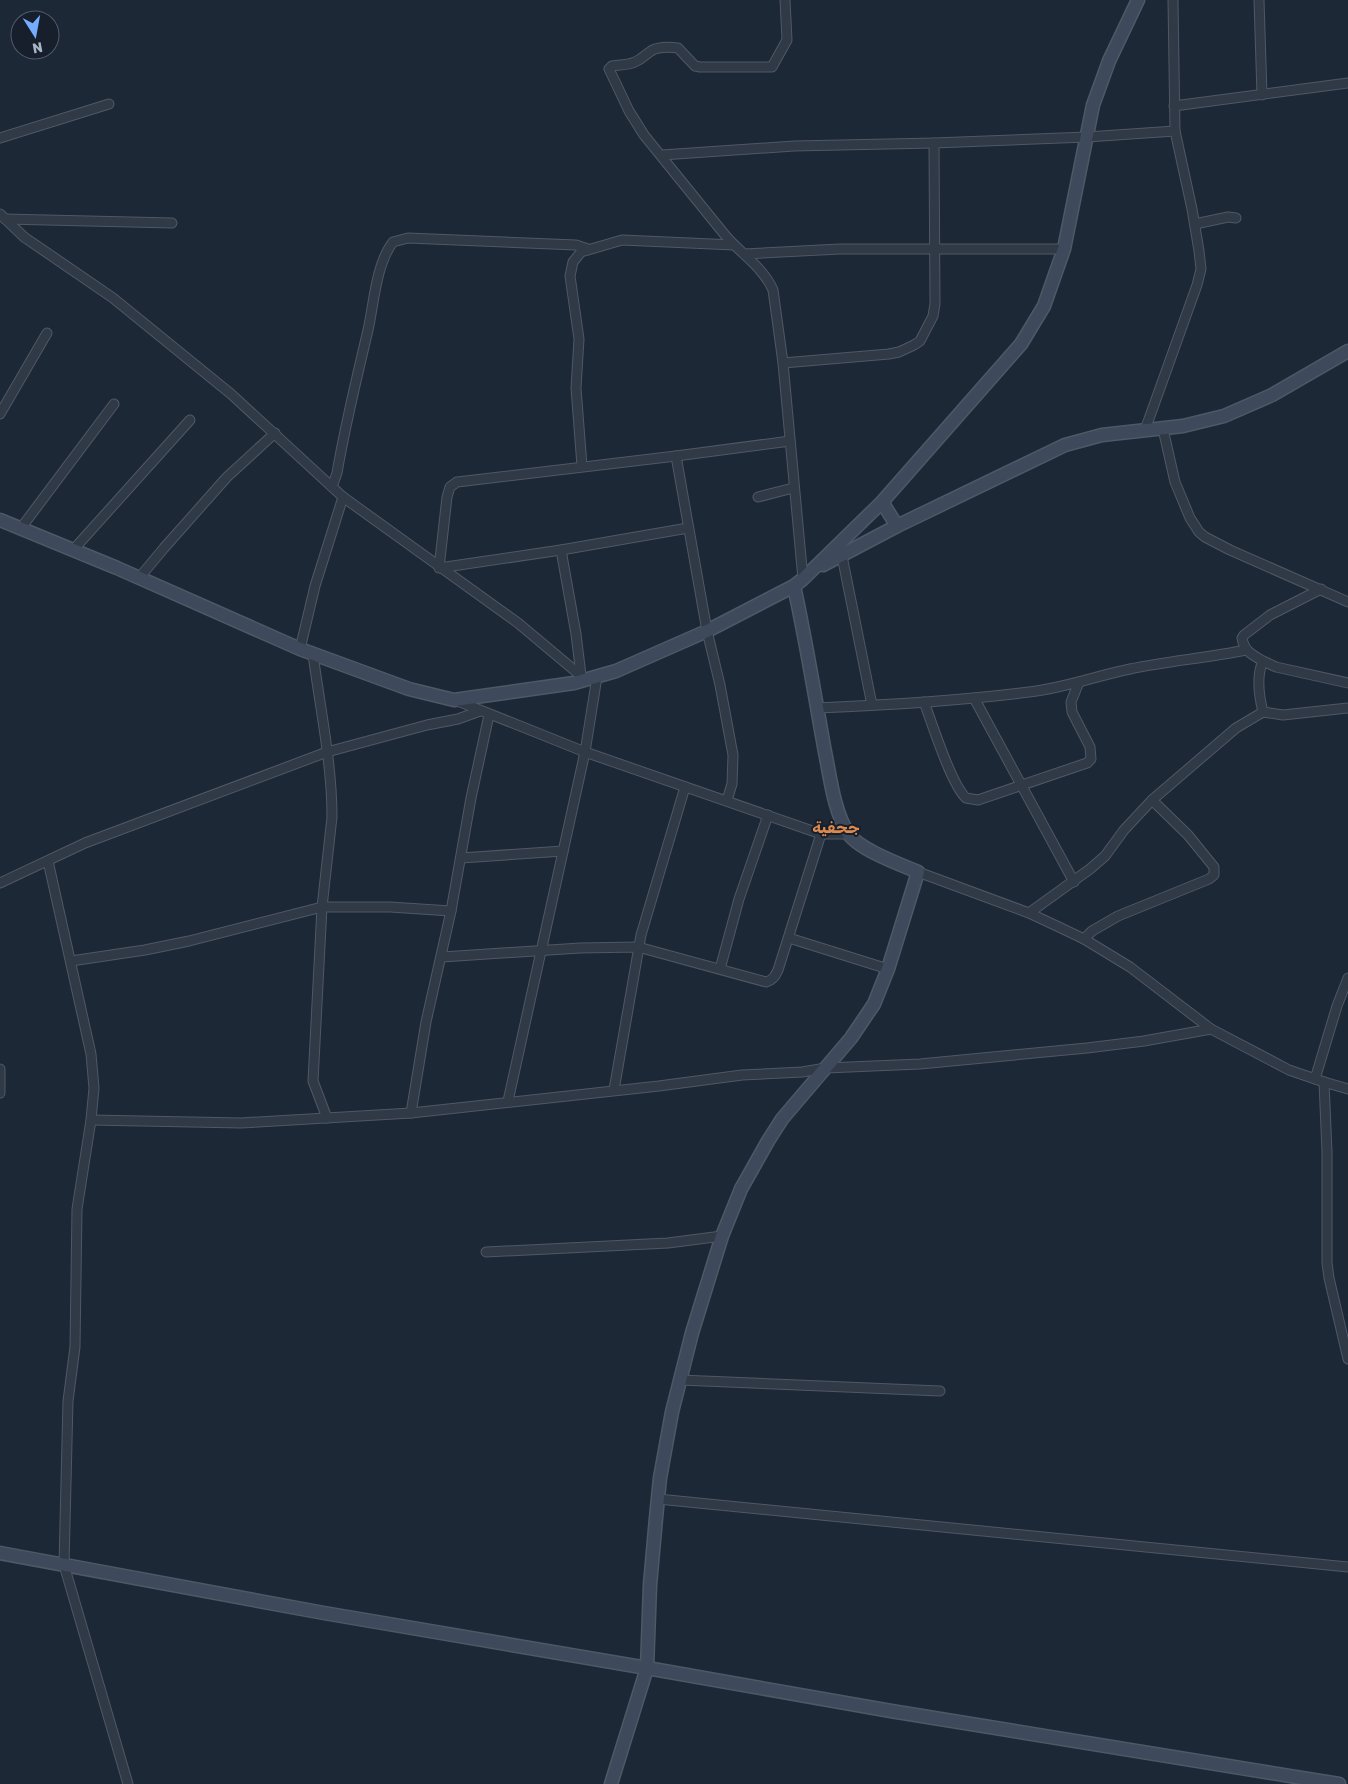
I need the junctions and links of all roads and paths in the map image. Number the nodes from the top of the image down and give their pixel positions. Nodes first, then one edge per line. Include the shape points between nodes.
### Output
1 (785, 0) edge
2 (1138, 0) edge
3 (1173, 0) edge
4 (1259, 0) edge
5 (1348, 83) edge
6 (1262, 95) junction
7 (109, 104) dead end
8 (1174, 106) junction
9 (1175, 131) junction
10 (1087, 137) junction
11 (0, 138) edge
12 (934, 144) junction
13 (662, 155) junction
14 (2, 216) edge
15 (1236, 218) dead end
16 (172, 223) dead end
17 (1195, 224) junction
18 (734, 245) junction
19 (588, 249) junction
20 (934, 249) junction
21 (1064, 250) junction
22 (745, 254) junction
23 (47, 333) dead end
24 (1348, 351) edge
25 (783, 363) junction
26 (114, 404) dead end
27 (0, 414) edge
28 (190, 420) dead end
29 (1163, 429) junction
30 (1145, 430) junction
31 (275, 433) junction
32 (790, 441) junction
33 (676, 456) junction
34 (582, 466) junction
35 (332, 487) junction
36 (793, 488) junction
37 (758, 496) dead end
38 (343, 497) junction
39 (882, 502) junction
40 (0, 520) edge
41 (898, 526) junction
42 (21, 528) junction
43 (688, 528) junction
44 (74, 550) junction
45 (561, 550) junction
46 (842, 556) junction
47 (440, 568) junction
48 (814, 570) junction
49 (139, 578) junction
50 (798, 583) junction
51 (1320, 589) junction
52 (1348, 602) edge
53 (706, 630) junction
54 (300, 649) junction
55 (1246, 650) junction
56 (313, 654) junction
57 (1263, 661) junction
58 (588, 678) junction
59 (1079, 682) junction
60 (1348, 683) edge
61 (974, 698) junction
62 (454, 700) junction
63 (924, 702) junction
64 (872, 705) junction
65 (817, 708) junction
66 (1348, 708) edge
67 (1263, 712) junction
68 (484, 713) junction
69 (327, 752) junction
70 (585, 752) junction
71 (1022, 786) junction
72 (685, 787) junction
73 (727, 800) junction
74 (1152, 800) junction
75 (768, 815) junction
76 (820, 834) junction
77 (848, 834) junction
78 (563, 852) junction
79 (461, 858) junction
80 (48, 861) junction
81 (918, 872) junction
82 (1074, 882) junction
83 (0, 883) edge
84 (322, 907) junction
85 (452, 911) junction
86 (1029, 913) junction
87 (789, 938) junction
88 (1084, 940) junction
89 (638, 947) junction
90 (542, 951) junction
91 (442, 957) junction
92 (71, 961) junction
93 (720, 969) junction
94 (888, 969) junction
95 (1348, 978) edge
96 (1211, 1029) junction
97 (826, 1068) junction
98 (0, 1069) edge
99 (1319, 1081) junction
100 (1348, 1089) edge
101 (614, 1090) junction
102 (0, 1093) edge
103 (508, 1101) junction
104 (412, 1113) junction
105 (327, 1118) junction
106 (91, 1120) junction
107 (722, 1236) junction
108 (486, 1252) dead end
109 (1348, 1358) edge
110 (680, 1380) junction
111 (940, 1391) dead end
112 (658, 1499) junction
113 (0, 1553) edge
114 (64, 1565) junction
115 (1348, 1567) edge
116 (647, 1668) junction
117 (128, 1784) edge
118 (611, 1784) edge
119 (1340, 1784) edge

1 - 13 street via 786,43 772,67 700,67 695,66 678,48 671,47 658,48 632,63 609,68 629,111
2 - 10 street via 1100,82
3 - 8 street
4 - 6 street
5 - 6 street
6 - 8 street
7 - 11 street
8 - 9 street
9 - 10 street
9 - 17 street
10 - 12 street
10 - 21 street
12 - 13 street via 794,146
12 - 20 street
13 - 18 street
14 - 16 street
14 - 31 street via 24,237 113,298
15 - 17 street
17 - 30 street via 1199,279
18 - 19 street via 622,240
18 - 22 street
19 - 34 street via 576,256 570,276 579,340 576,388
19 - 35 street via 545,243 408,238 393,242 386,253 377,283
20 - 21 street
20 - 22 street
20 - 25 street via 934,316 920,341 889,354
21 - 39 street via 1044,306 1021,344
22 - 25 street via 773,290
23 - 27 street
24 - 29 street via 1248,406 1212,419
25 - 32 street
26 - 42 street
28 - 44 street
29 - 30 street
29 - 51 street via 1175,482 1199,532 1230,550
30 - 41 street via 1065,444
31 - 35 street
31 - 49 street via 227,477
32 - 33 street
32 - 36 street
33 - 34 street
33 - 43 street
34 - 47 street via 453,484 447,497
35 - 38 street
36 - 37 street
36 - 50 street
38 - 47 street
38 - 54 street
39 - 41 street
39 - 48 street
40 - 42 street
41 - 46 street
42 - 44 street
43 - 45 street
43 - 53 street
44 - 49 street
45 - 47 street
45 - 58 street via 576,634
46 - 48 street
46 - 64 street
47 - 58 street
48 - 50 street
49 - 54 street
50 - 53 street
50 - 65 street
51 - 52 street
51 - 55 street via 1270,614 1244,635 1242,641
53 - 58 street via 649,658
53 - 73 street via 734,755
54 - 56 street
55 - 57 street
55 - 59 street via 1131,669
56 - 62 street via 409,689
56 - 69 street
57 - 60 street via 1276,667
57 - 67 street via 1259,670 1259,697
58 - 62 street
58 - 70 street
59 - 61 street via 1037,691
59 - 71 street via 1071,706 1090,747 1091,759
61 - 63 street
61 - 71 street
62 - 68 street
63 - 64 street
63 - 71 street via 945,758 966,798 978,800
64 - 65 street
65 - 77 street via 838,809
66 - 67 street via 1284,715
67 - 74 street via 1236,728
68 - 69 street
68 - 70 street
68 - 79 street
69 - 80 street via 85,843
69 - 84 street via 332,817
70 - 72 street
70 - 78 street
71 - 82 street
72 - 73 street
72 - 89 street
73 - 75 street
74 - 82 street via 1105,856
74 - 88 street via 1188,835 1214,867 1214,875 1118,916 1092,931
75 - 76 street
75 - 93 street via 739,899
76 - 77 street
76 - 87 street
77 - 81 street via 877,854
78 - 79 street
78 - 90 street
79 - 85 street
80 - 83 street
80 - 92 street
81 - 86 street
81 - 94 street
82 - 86 street
84 - 85 street
84 - 92 street via 189,941
84 - 105 street via 313,1081
85 - 91 street
86 - 88 street
87 - 93 street via 771,980 766,982
87 - 94 street
88 - 96 street via 1130,967
89 - 90 street
89 - 93 street
89 - 101 street
90 - 91 street
90 - 103 street
91 - 104 street via 426,1022
92 - 106 street via 91,1054 94,1088
94 - 97 street via 866,1018
95 - 99 street via 1337,1006
96 - 97 street via 1087,1048 920,1064
96 - 99 street via 1290,1070
97 - 101 street
97 - 107 street via 768,1141 741,1189
98 - 102 street
99 - 100 street
99 - 109 street via 1327,1152 1328,1278
101 - 103 street
103 - 104 street
104 - 105 street
105 - 106 street via 241,1124
106 - 114 street via 77,1209
107 - 108 street via 668,1243
107 - 110 street
110 - 111 street
110 - 112 street via 665,1447
112 - 115 street
112 - 116 street
113 - 114 street
114 - 116 street
114 - 117 street
116 - 118 street
116 - 119 street

